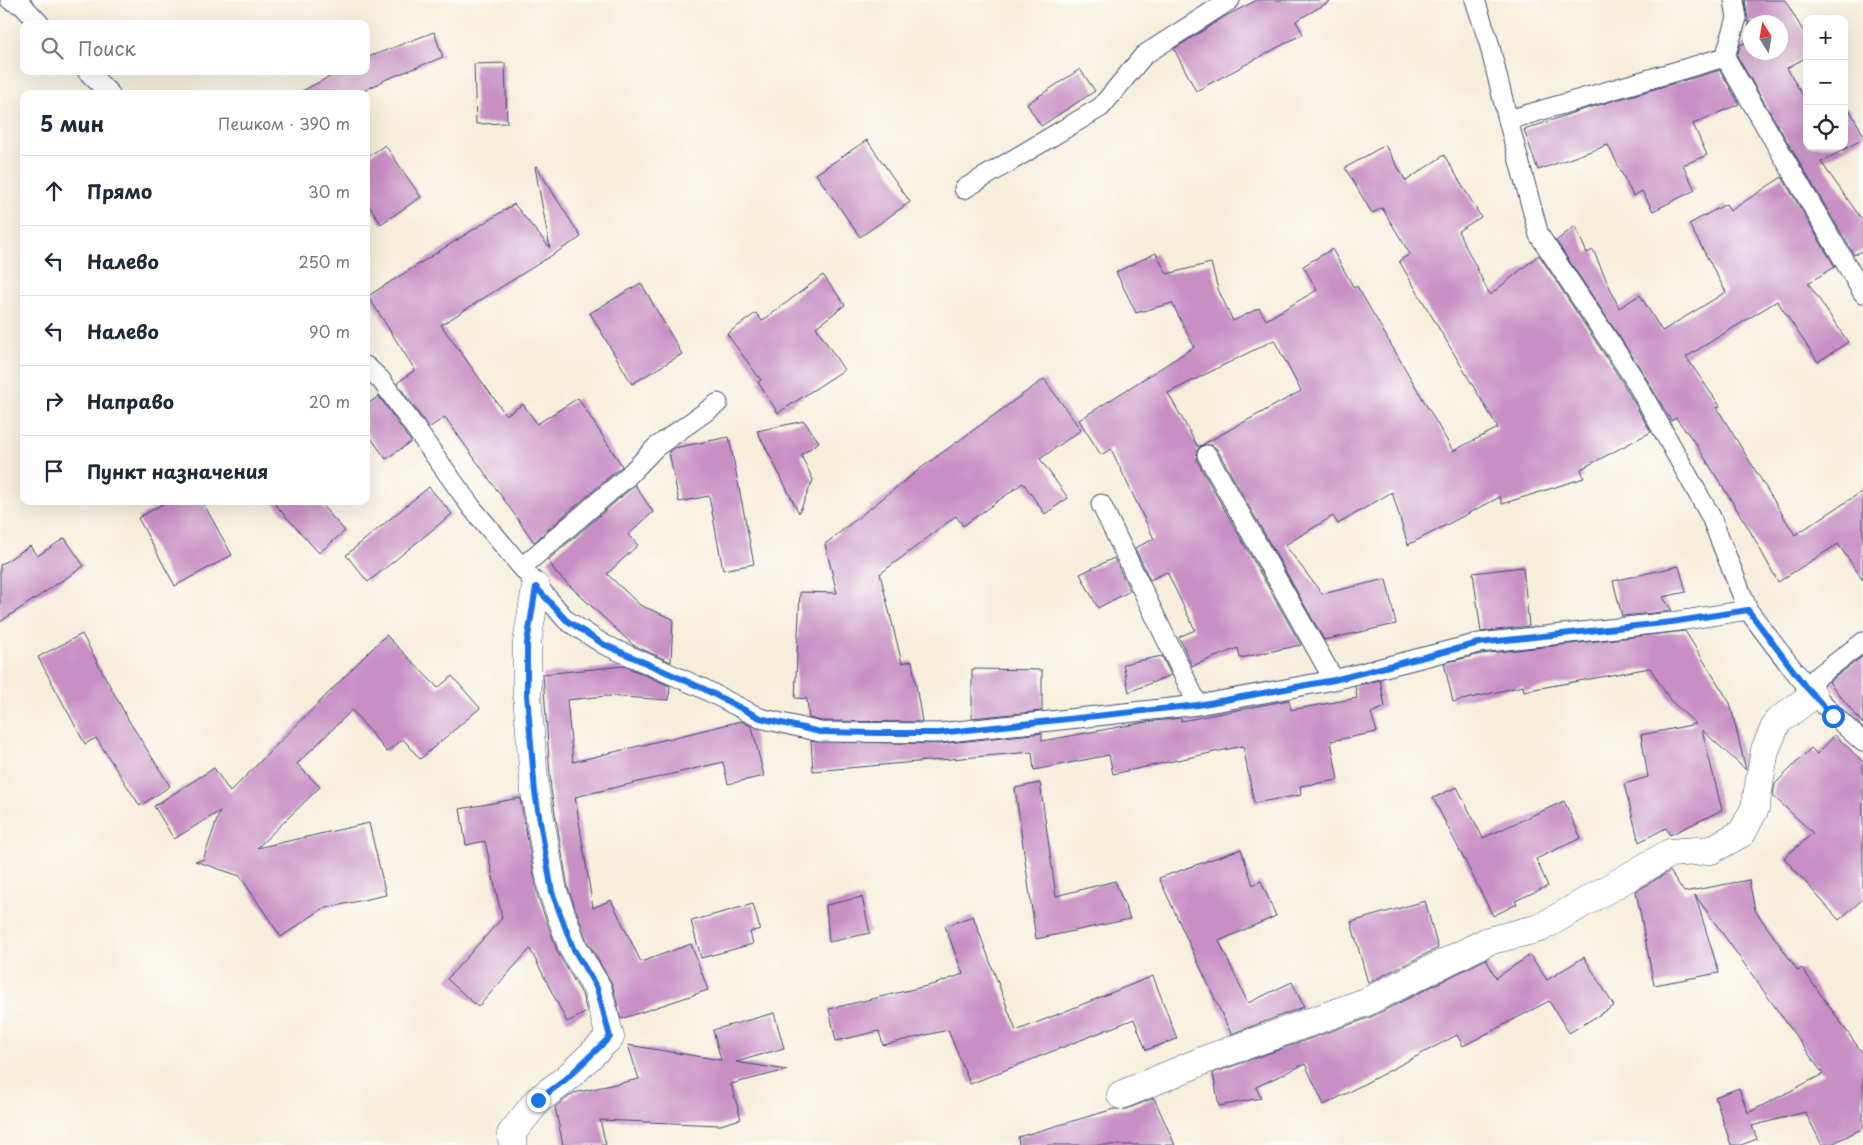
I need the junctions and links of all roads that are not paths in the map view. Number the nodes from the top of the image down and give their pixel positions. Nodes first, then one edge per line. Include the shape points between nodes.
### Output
1 (10, 0) edge
2 (1230, 0) edge
3 (1475, 0) edge
4 (1734, 0) edge
5 (36, 20) edge
6 (1725, 56) junction
7 (91, 75) edge
8 (106, 90) edge
9 (1508, 120) junction
10 (964, 189) dead end
11 (1863, 293) edge
12 (370, 370) edge
13 (718, 403) dead end
14 (1207, 455) dead end
15 (1101, 504) dead end
16 (529, 577) junction
17 (1748, 610) junction
18 (1863, 642) edge
19 (1334, 680) junction
20 (1809, 690) junction
21 (1198, 705) junction
22 (1863, 742) edge
23 (1122, 1095) dead end
24 (513, 1145) edge

1 - 5 lane via 22,5
2 - 10 lane via 1144,55 1101,107
3 - 9 lane
4 - 6 lane via 1737,18
6 - 9 lane
6 - 11 lane
7 - 8 lane
9 - 17 lane via 1539,235 1638,385 1711,517
12 - 16 lane via 381,380 472,508
13 - 16 lane via 656,447
14 - 19 lane
15 - 21 lane
16 - 21 lane via 566,620 603,644 760,718 820,732 939,733
16 - 24 street via 527,695 535,792 552,892 573,948 597,988 610,1037 565,1080 538,1100 510,1134
17 - 19 lane via 1672,622 1479,643
17 - 20 lane
18 - 20 lane
19 - 21 lane
20 - 22 lane
20 - 23 street via 1776,722 1765,750 1755,808 1742,833 1711,850 1670,853 1540,928 1488,941 1366,1002 1207,1059

